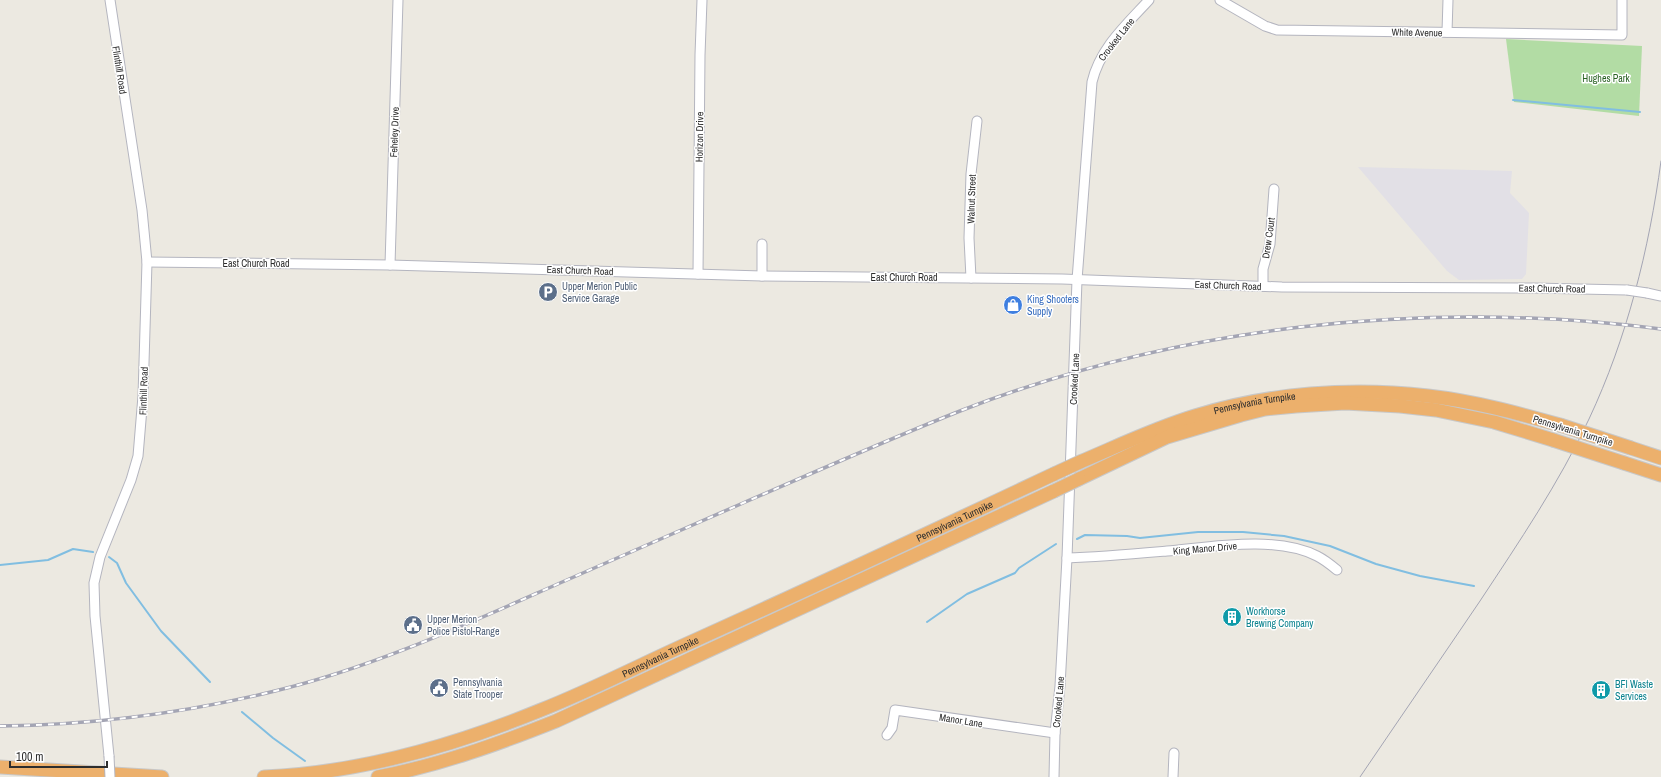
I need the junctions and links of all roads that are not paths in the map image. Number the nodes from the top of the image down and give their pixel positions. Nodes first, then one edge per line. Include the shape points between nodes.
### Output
1 (110, 0) edge
2 (398, 0) edge
3 (702, 0) edge
4 (1149, 0) edge
5 (1220, 0) edge
6 (1448, 0) edge
7 (1622, 0) edge
8 (1447, 32) junction
9 (978, 121) dead end
10 (1274, 189) dead end
11 (762, 244) dead end
12 (147, 262) junction
13 (390, 264) junction
14 (698, 274) junction
15 (762, 276) junction
16 (971, 278) junction
17 (1077, 280) junction
18 (1263, 286) junction
19 (1661, 296) edge
20 (1661, 458) edge
21 (1661, 475) edge
22 (1067, 558) junction
23 (1338, 570) dead end
24 (1055, 734) junction
25 (887, 735) dead end
26 (1174, 753) dead end
27 (0, 767) edge
28 (110, 777) edge
29 (162, 777) edge
30 (264, 777) edge
31 (378, 777) edge
32 (1054, 777) edge
33 (1173, 777) edge

1 - 12 street, Flinthill Road via 142,210
2 - 13 street, Feheley Drive
3 - 14 street, Horizon Drive
4 - 17 street, Crooked Lane via 1110,44 1094,72
5 - 8 street, White Avenue via 1265,26 1277,30
6 - 8 street
7 - 8 street, White Avenue via 1622,36
9 - 16 street, Walnut Street via 971,174
10 - 18 street, Drew Court via 1270,244 1263,269
11 - 15 street
12 - 13 street, East Church Road
12 - 28 street, Flinthill Road, bridge via 143,396 138,456 100,557 94,583
13 - 14 street, East Church Road
14 - 15 street, East Church Road
15 - 16 street, East Church Road
16 - 17 street, East Church Road
17 - 18 street, East Church Road
17 - 22 street, Crooked Lane
18 - 19 street, East Church Road, bridge via 1627,290
20 - 30 highway, Pennsylvania Turnpike, bridge via 1560,425 1490,406 1429,396 1369,392 1305,395 1250,403 1195,416 1147,433 780,603 574,696 509,722 444,745 371,763 315,773
21 - 31 highway, Pennsylvania Turnpike, bridge via 1494,422 1436,410 1345,403 1265,409 1167,437 556,721 471,753
22 - 23 street, King Manor Drive via 1257,544 1313,554
22 - 24 street, Crooked Lane
24 - 25 street, Manor Lane via 895,710 892,728
24 - 32 street, Crooked Lane
26 - 33 street
27 - 29 highway

